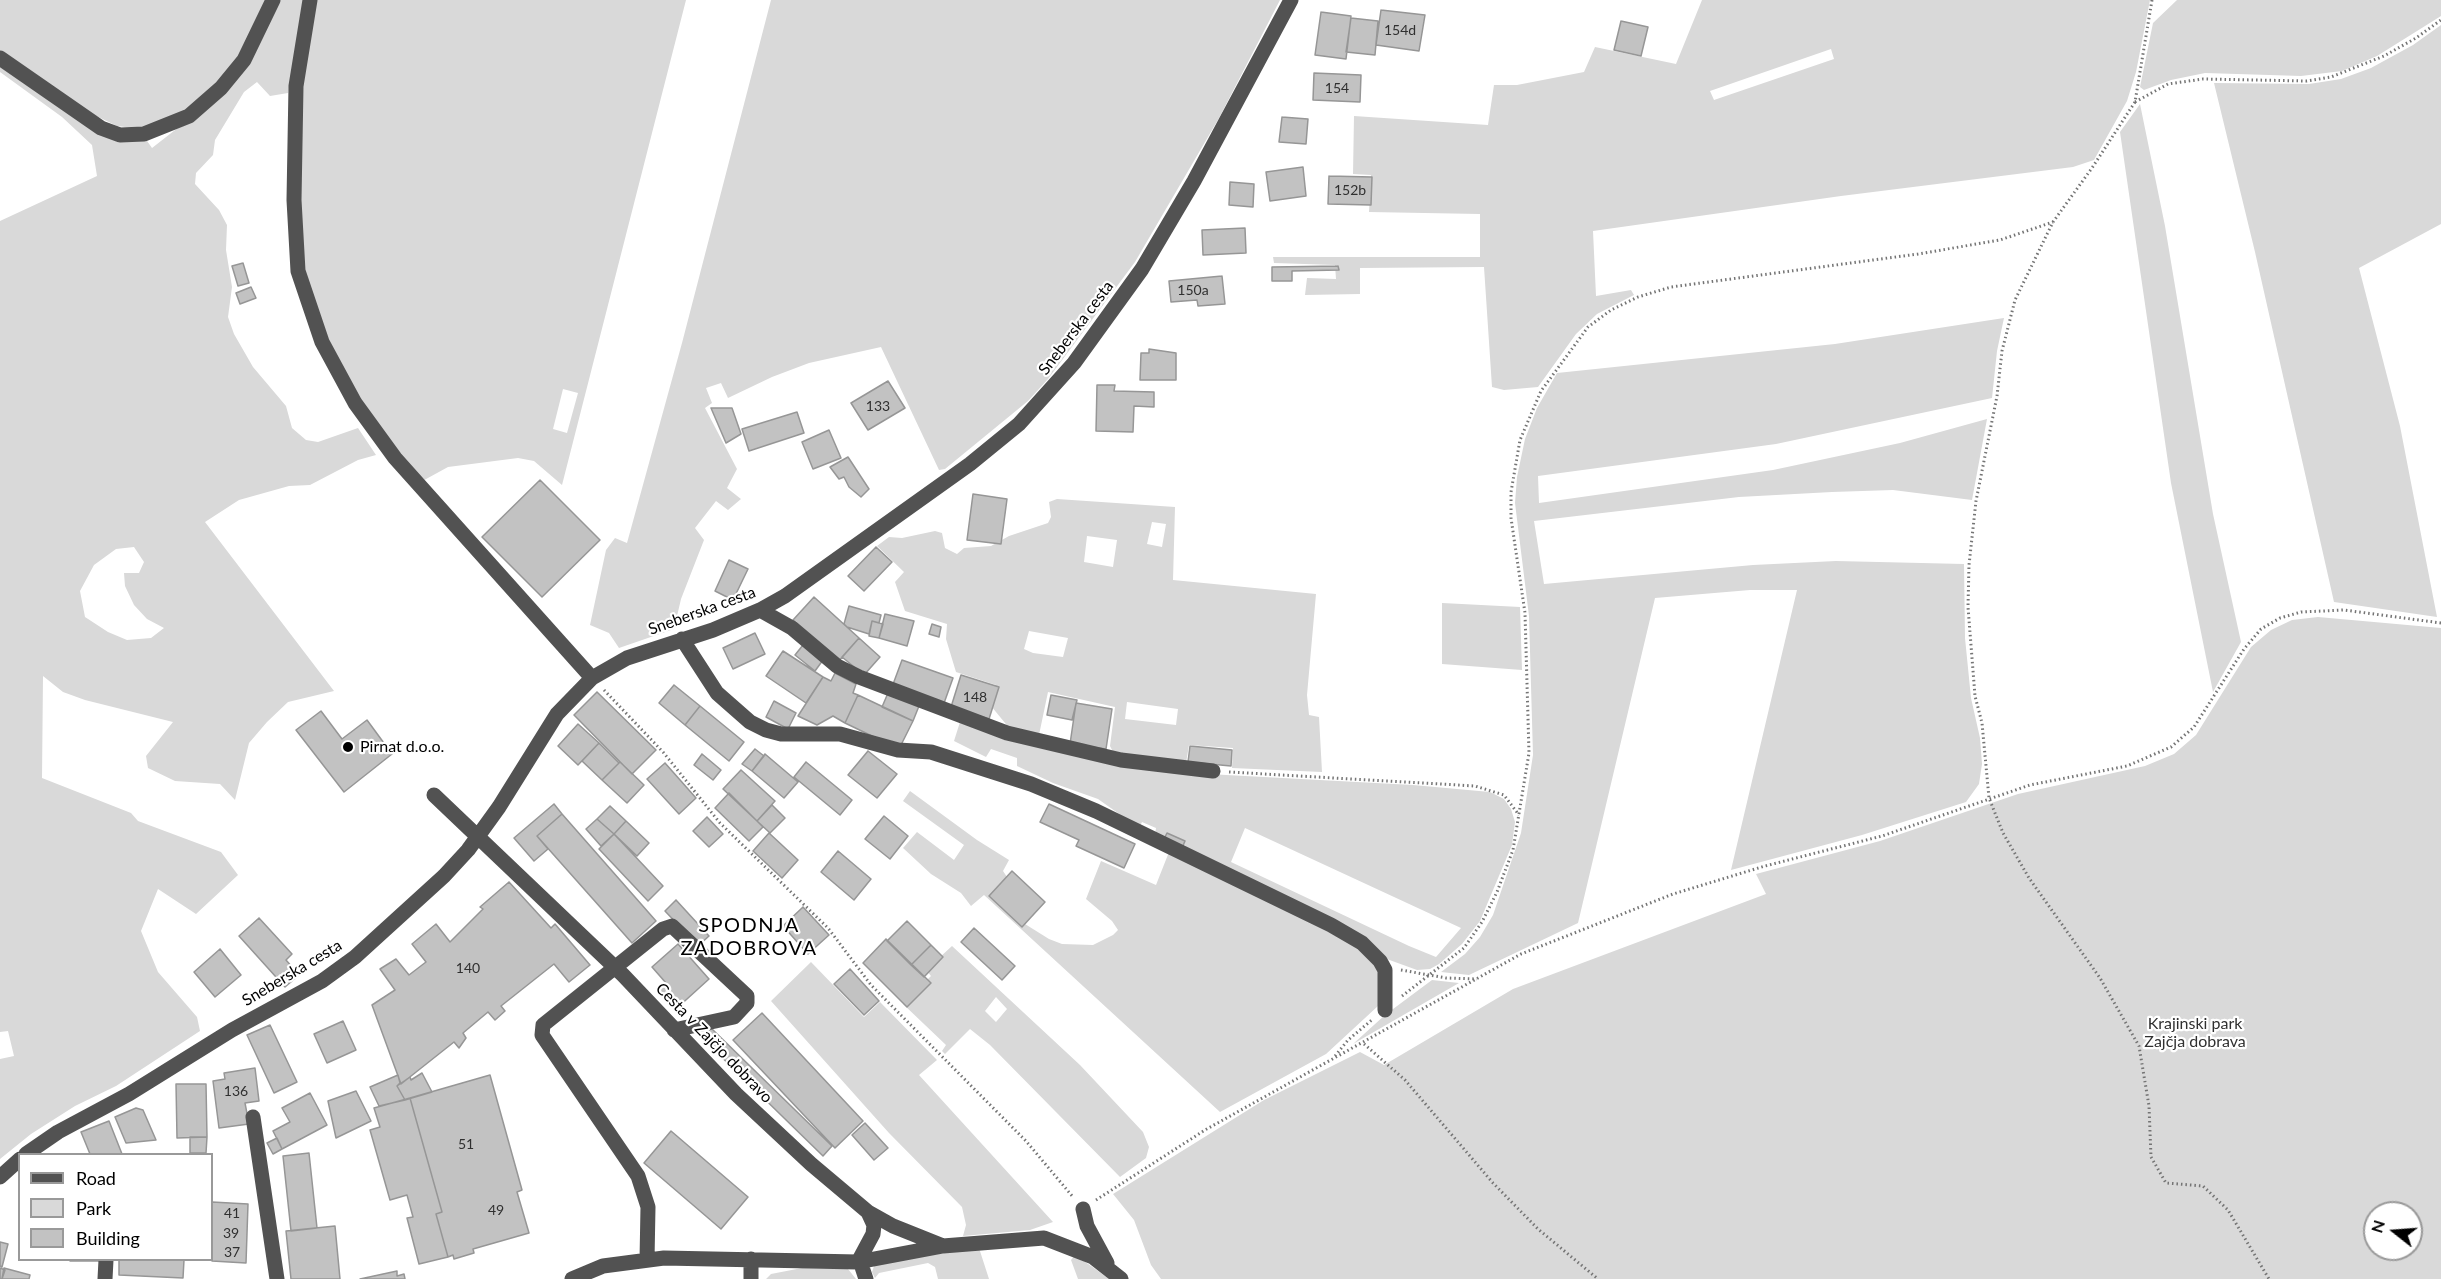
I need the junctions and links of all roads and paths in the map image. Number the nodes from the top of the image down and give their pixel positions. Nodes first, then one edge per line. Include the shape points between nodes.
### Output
1 (273, 0) edge
2 (310, 0) edge
3 (1291, 0) edge
4 (2151, 0) edge
5 (2441, 20) edge
6 (0, 58) edge
7 (2135, 102) junction
8 (2053, 222) junction
9 (760, 610) junction
10 (2441, 623) edge
11 (682, 639) junction
12 (592, 678) junction
13 (1213, 771) joint
14 (434, 795) dead end
15 (1989, 798) junction
16 (1520, 817) junction
17 (479, 837) junction
18 (1380, 961) junction
19 (615, 968) junction
20 (1429, 976) junction
21 (1479, 979) junction
22 (1384, 1010) junction
23 (674, 1030) junction
24 (1364, 1044) junction
25 (1333, 1058) junction
26 (253, 1117) dead end
27 (29, 1153) edge
28 (18, 1162) edge
29 (0, 1177) edge
30 (1083, 1209) junction
31 (868, 1212) junction
32 (944, 1246) junction
33 (751, 1259) junction
34 (647, 1260) junction
35 (106, 1261) edge
36 (859, 1261) junction
37 (1115, 1273) edge
38 (105, 1279) edge
39 (277, 1279) edge
40 (572, 1279) edge
41 (751, 1279) edge
42 (866, 1279) edge
43 (1598, 1279) edge
44 (2269, 1279) edge

1 - 6 street via 244,60 221,88 189,116 144,134 120,135 101,128
2 - 12 street via 296,86 294,200 298,271 322,342 355,403 395,458
3 - 9 street, Sneberska cesta via 1142,269 1059,383 1019,424 970,464 809,580
4 - 7 path
5 - 7 path via 2384,56 2331,77 2307,81 2203,79 2168,84
7 - 8 path
8 - 15 path via 2015,300 2002,351 1976,501 1968,607
8 - 16 path via 2000,240 1918,254 1671,287 1638,297 1587,327 1541,391 1520,440 1511,492 1525,614 1529,753
9 - 11 street, Sneberska cesta
9 - 13 street via 792,628 837,666 859,677 1007,733 1121,760
10 - 15 path via 2344,610 2301,612 2280,618 2261,629 2244,649 2194,727 2171,747 2127,766 2030,785
11 - 12 street, Sneberska cesta via 627,658
11 - 18 street via 717,693 750,722 766,730 781,734 840,734 898,750 931,752 1031,784 1096,811 1331,925 1362,943
12 - 17 street, Sneberska cesta via 549,725
12 - 30 path via 663,752 720,823 828,928 871,985 1026,1141
13 - 16 path via 1475,786 1504,795
14 - 17 street, Cesta v Zajčjo dobravo
15 - 21 path via 1881,836 1673,894 1521,954
15 - 44 path via 2003,833 2029,878 2100,978 2139,1046 2149,1106 2151,1157 2156,1166 2166,1183 2203,1186 2228,1210
16 - 20 path via 1513,850 1482,922 1464,948
17 - 19 street, Cesta v Zajčjo dobravo
17 - 27 street, Sneberska cesta via 444,876 340,968 58,1132
18 - 20 path via 1412,974
18 - 22 street via 1385,970
19 - 23 street, Cesta v Zajčjo dobravo
19 - 23 street via 672,926 747,996 747,1003 734,1017
19 - 34 street via 543,1025 542,1035 638,1176 648,1208
20 - 21 path
20 - 22 path
21 - 24 path
22 - 25 path
23 - 31 street, Cesta v Zajčjo dobravo via 811,1164
24 - 25 path
24 - 43 path via 1405,1080 1538,1229
25 - 30 path via 1205,1130
26 - 39 street
28 - 29 street
30 - 37 street via 1087,1226
31 - 32 street, Cesta v Zajčjo dobravo
31 - 36 street via 873,1234
32 - 36 street, Cesta v Zajčjo dobravo
32 - 37 street, Cesta v Zajčjo dobravo via 1044,1238 1075,1248
33 - 34 street, Cesta v Zajčjo dobravo
33 - 36 street, Cesta v Zajčjo dobravo
33 - 41 street
34 - 40 street, Cesta v Zajčjo dobravo via 603,1266
35 - 38 street
36 - 42 street

